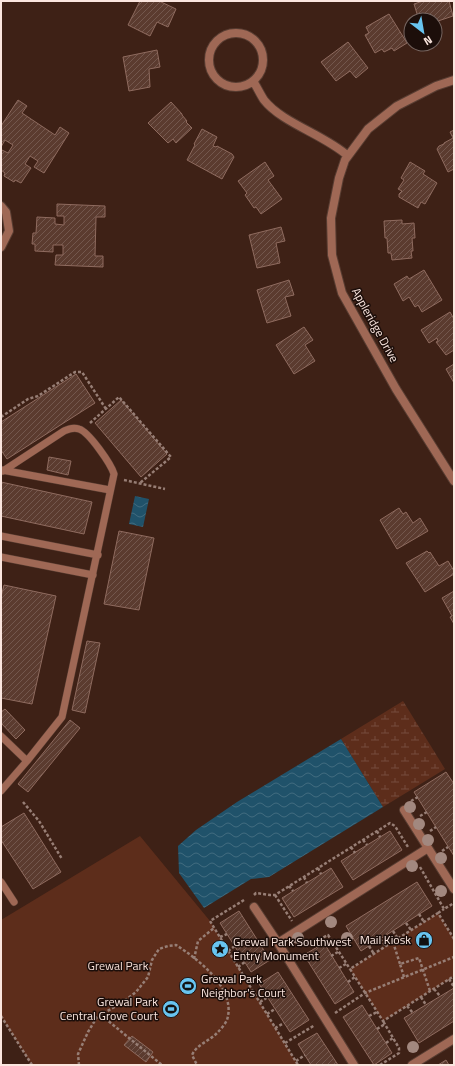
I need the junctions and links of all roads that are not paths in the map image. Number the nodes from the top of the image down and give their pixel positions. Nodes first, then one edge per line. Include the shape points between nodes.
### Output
1 (454, 80) edge
2 (253, 81) junction
3 (348, 156) junction
4 (1, 206) edge
5 (1, 247) edge
6 (2, 470) edge
7 (454, 481) edge
8 (110, 490) junction
9 (1, 536) edge
10 (98, 555) junction
11 (1, 557) edge
12 (93, 575) junction
13 (1, 736) edge
14 (27, 761) junction
15 (1, 791) edge
16 (404, 810) dead end
17 (428, 848) junction
18 (1, 882) edge
19 (454, 889) edge
20 (14, 902) dead end
21 (254, 907) dead end
22 (278, 943) junction
23 (454, 1039) edge
24 (354, 1065) edge
25 (412, 1065) edge

1 - 3 street, Appleridge Drive via 436,86 397,106 368,129
2 - 2 street via 263,66 263,55 258,44 240,33 223,36 214,43 208,59 210,71 217,79 225,85 237,87
2 - 3 street via 264,100 279,114 338,147
3 - 7 street, Appleridge Drive via 338,178 331,218 332,255 342,293 396,389
4 - 5 street via 6,212 9,231
6 - 8 lane
6 - 8 lane via 74,427 89,436 112,468 114,474
8 - 10 lane
9 - 10 lane
10 - 12 lane
11 - 12 lane
12 - 14 lane via 62,717
13 - 14 lane
14 - 15 lane
16 - 17 street
17 - 19 street
17 - 22 street
18 - 20 lane
21 - 22 street
22 - 24 street
23 - 25 street

